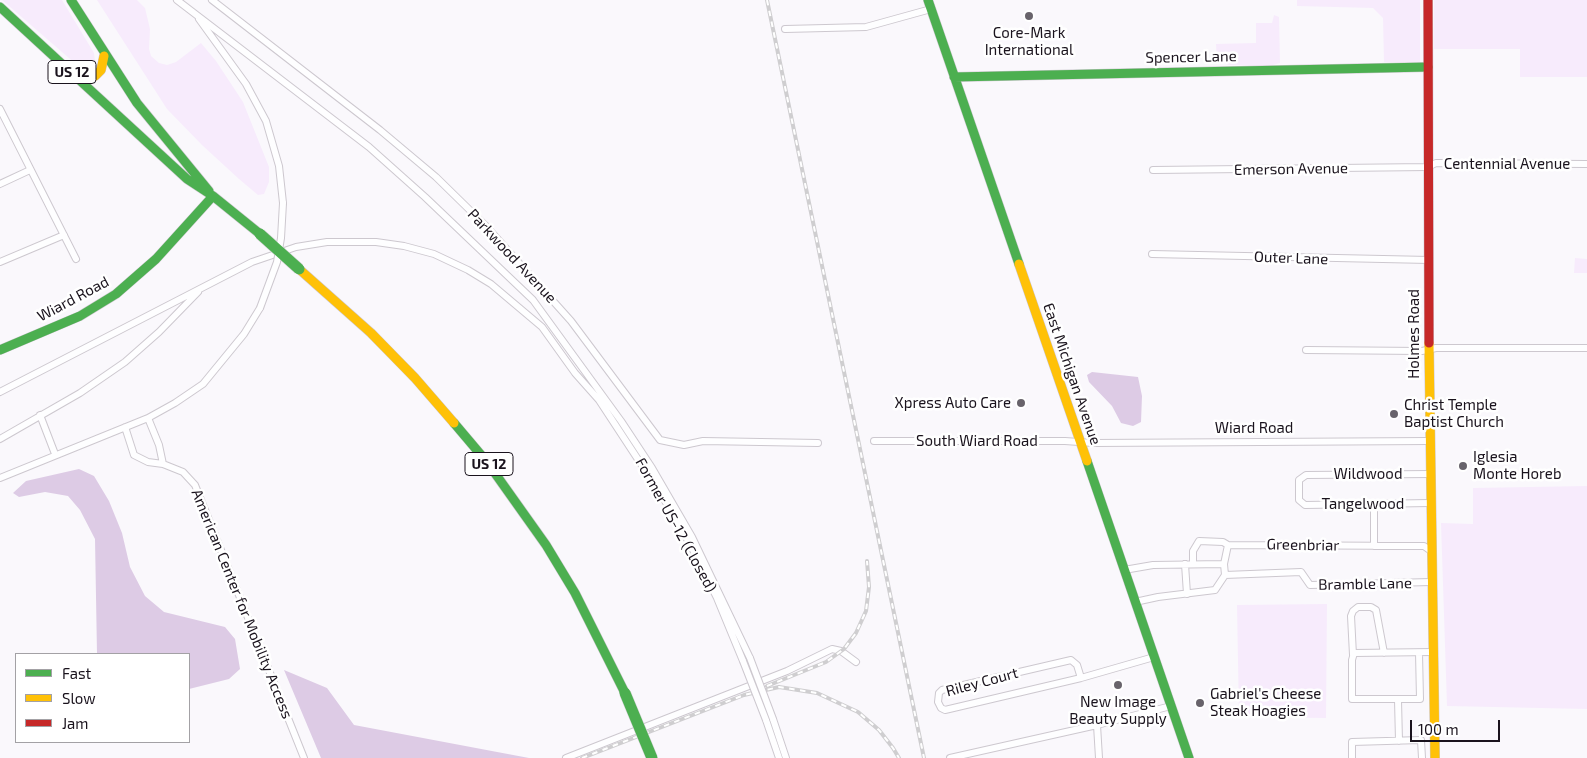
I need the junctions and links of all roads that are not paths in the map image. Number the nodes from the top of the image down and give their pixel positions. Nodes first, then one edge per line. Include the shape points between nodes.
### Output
1 (71, 0) edge
2 (177, 0) edge
3 (212, 0) edge
4 (1428, 0) edge
5 (930, 5) edge
6 (0, 8) edge
7 (196, 14) junction
8 (786, 29) dead end
9 (104, 56) junction
10 (66, 66) junction
11 (1428, 68) junction
12 (954, 77) junction
13 (0, 108) edge
14 (1587, 164) edge
15 (1428, 167) junction
16 (30, 170) junction
17 (1153, 170) dead end
18 (0, 184) edge
19 (213, 196) junction
20 (64, 235) junction
21 (1152, 254) dead end
22 (76, 259) dead end
23 (1429, 260) junction
24 (0, 262) edge
25 (202, 288) junction
26 (1587, 348) edge
27 (0, 350) edge
28 (1306, 350) dead end
29 (1429, 351) junction
30 (0, 392) edge
31 (40, 415) junction
32 (148, 418) junction
33 (124, 427) junction
34 (0, 439) edge
35 (874, 441) dead end
36 (1429, 442) junction
37 (818, 443) dead end
38 (1079, 443) junction
39 (56, 454) junction
40 (163, 464) junction
41 (1430, 474) junction
42 (0, 478) edge
43 (1299, 500) joint
44 (1374, 504) junction
45 (1430, 504) junction
46 (1228, 545) junction
47 (1374, 546) junction
48 (1430, 551) junction
49 (1185, 564) junction
50 (1193, 564) junction
51 (1224, 564) junction
52 (1124, 570) junction
53 (1225, 575) junction
54 (1431, 582) junction
55 (1187, 594) junction
56 (1134, 602) junction
57 (1433, 652) junction
58 (1384, 653) junction
59 (1419, 653) junction
60 (1353, 655) junction
61 (1154, 657) junction
62 (856, 662) dead end
63 (1081, 678) junction
64 (1398, 700) junction
65 (1171, 706) junction
66 (770, 719) junction
67 (1097, 725) junction
68 (1399, 741) junction
69 (304, 758) edge
70 (566, 758) edge
71 (652, 758) edge
72 (779, 758) edge
73 (786, 758) edge
74 (950, 758) edge
75 (1099, 758) edge
76 (1189, 758) edge
77 (1352, 758) edge
78 (1422, 758) edge
79 (1435, 758) edge

1 - 9 main road, US 12 / US 12
2 - 7 street
3 - 37 street, Parkwood Avenue via 380,130 436,177 485,225 571,321 660,440 684,445 703,441
4 - 11 main road, Holmes Road
5 - 8 street via 866,27
5 - 12 main road, East Michigan Avenue
6 - 10 main road, US 12 / US 12
7 - 32 street, bridge via 246,84 266,121 279,166 284,203 282,228 277,262 260,308 244,334 203,384
7 - 66 street, bridge via 369,148 533,300 621,421 696,545 750,658
9 - 10 main road via 101,70 91,77 80,75
9 - 19 main road, US 12 / US 12 via 137,103
10 - 19 main road, US 12 / US 12 via 187,179
11 - 12 main road, Spencer Lane
11 - 15 main road, Holmes Road
12 - 38 main road, East Michigan Avenue
13 - 16 street
14 - 15 street, Centennial Avenue via 1436,163
15 - 17 street, Emerson Avenue
15 - 23 main road, Holmes Road
16 - 18 street
16 - 20 street
19 - 27 main road, Wiard Road via 156,260 116,294 80,316
19 - 71 main road, US 12 / US 12, bridge via 371,333 415,378 487,462 565,577 605,650
20 - 22 street
20 - 24 street
21 - 23 street, Outer Lane
23 - 29 main road, Holmes Road
25 - 30 street, Former US-12 (Closed)
25 - 31 street via 125,362
25 - 66 street, Former US-12 (Closed), bridge via 252,262 296,247 327,242 376,242 419,250 468,270 491,284 542,327 596,396 640,460 717,598
26 - 29 street via 1436,348
28 - 29 street
29 - 36 main road, Holmes Road
31 - 34 street
31 - 39 street
32 - 33 street
32 - 40 street
33 - 39 street
33 - 40 street, American Center for Mobility Access via 134,455 148,462
35 - 38 street, South Wiard Road
36 - 38 street, Wiard Road
36 - 41 main road, Holmes Road
38 - 52 main road, East Michigan Avenue
39 - 42 street
40 - 69 street, American Center for Mobility Access via 183,472 195,485
41 - 43 street, Wildwood via 1306,475 1299,480
41 - 45 main road, Holmes Road
43 - 44 street, Tangelwood via 1305,504
44 - 45 street, Tangelwood
44 - 47 street
45 - 48 main road, Holmes Road
46 - 47 street, Greenbriar
46 - 50 street, Greenbriar via 1199,542 1193,550
46 - 51 street
47 - 48 street, Greenbriar via 1424,546
48 - 54 main road, Holmes Road
49 - 50 street
49 - 52 street
49 - 55 street
50 - 51 street
51 - 53 street
52 - 56 main road, East Michigan Avenue
53 - 54 street, Bramble Lane via 1301,572 1310,585
53 - 55 street via 1215,590
54 - 57 main road, Holmes Road
55 - 56 street
56 - 61 main road, East Michigan Avenue
57 - 59 street
57 - 79 main road, Holmes Road
58 - 59 street
58 - 60 street via 1359,652
58 - 60 street via 1376,610 1358,607 1351,616
59 - 64 street via 1420,699
60 - 64 street via 1352,699
61 - 63 street, Riley Court
61 - 65 main road, East Michigan Avenue
62 - 70 street via 841,651 832,649 787,671
63 - 63 street, Riley Court via 945,710 938,702 942,690 1071,660 1077,665
64 - 68 street
65 - 67 street
65 - 76 main road, East Michigan Avenue
66 - 72 street
66 - 73 street
67 - 74 street
67 - 75 street
68 - 77 street via 1352,742
68 - 78 street via 1421,740

